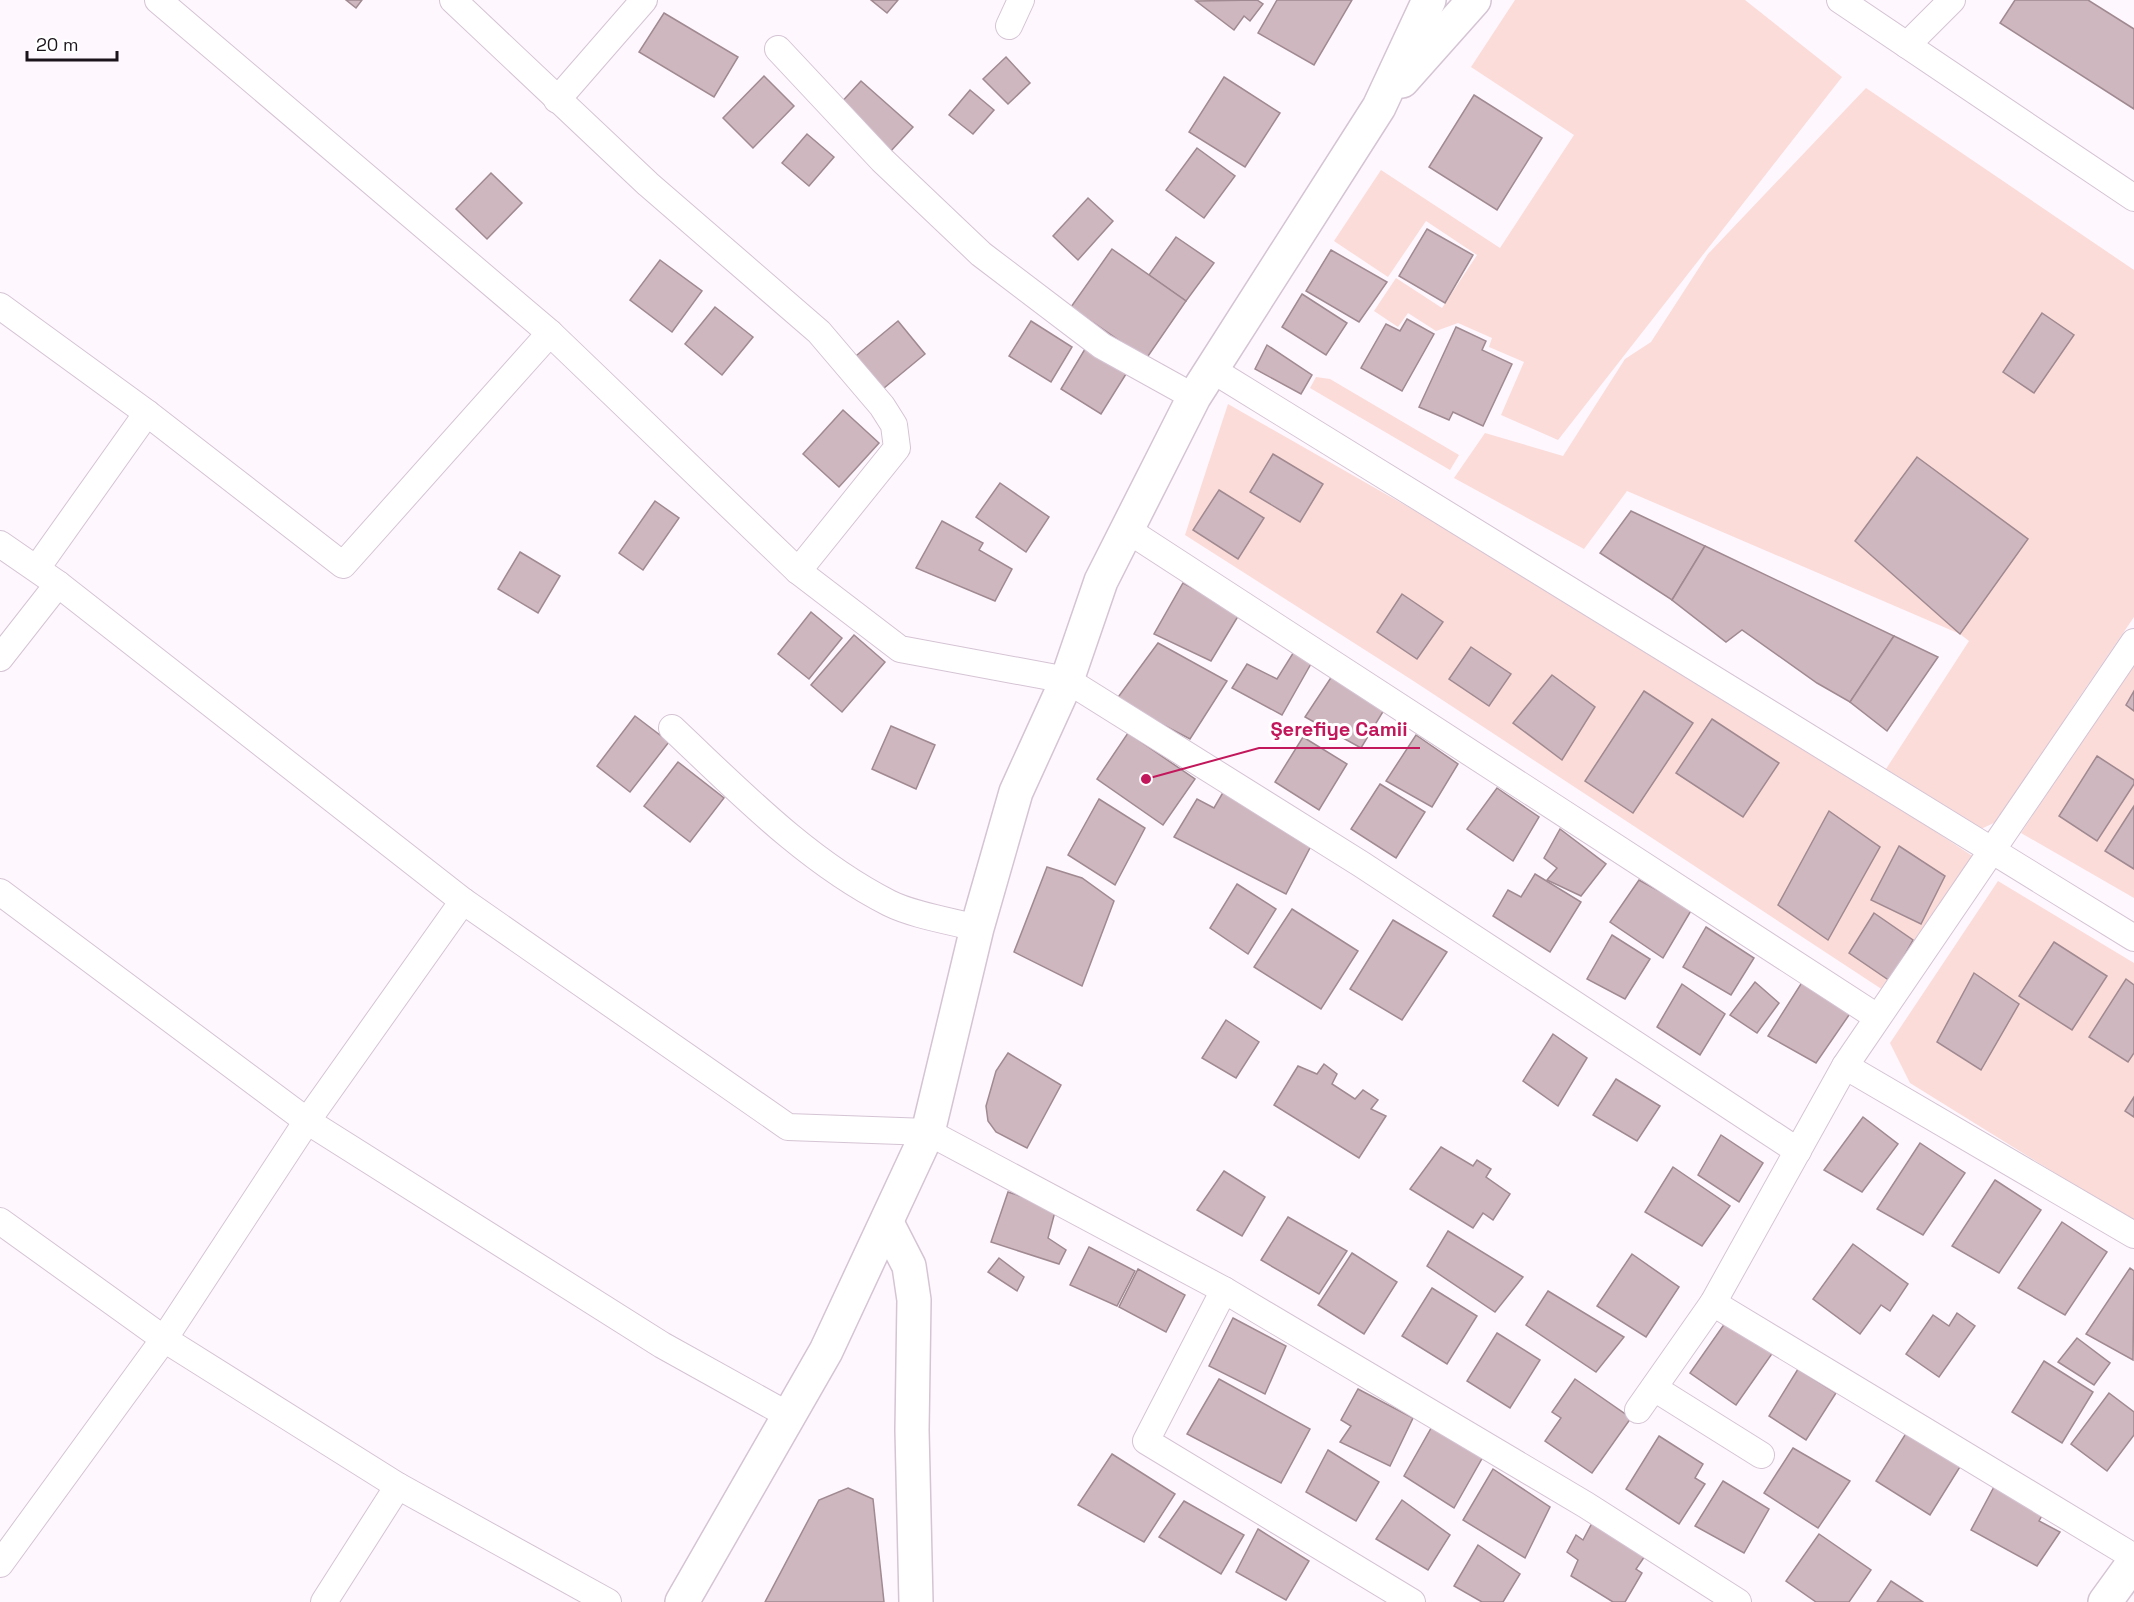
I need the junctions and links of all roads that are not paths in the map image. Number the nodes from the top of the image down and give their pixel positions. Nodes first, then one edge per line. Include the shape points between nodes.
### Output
1 (158, 0) edge
2 (453, 0) edge
3 (644, 0) edge
4 (1021, 0) edge
5 (1429, 0) edge
6 (1474, 0) edge
7 (1840, 0) edge
8 (1952, 0) edge
9 (1009, 26) dead end
10 (1907, 45) junction
11 (778, 49) dead end
12 (557, 100) junction
13 (1379, 107) junction
14 (2134, 198) edge
15 (0, 306) edge
16 (550, 333) junction
17 (1211, 369) junction
18 (1194, 397) junction
19 (147, 413) junction
20 (1126, 529) junction
21 (0, 543) edge
22 (37, 568) junction
23 (798, 571) junction
24 (58, 584) junction
25 (2134, 642) edge
26 (0, 658) edge
27 (1067, 680) junction
28 (672, 728) dead end
29 (1992, 848) junction
30 (0, 892) edge
31 (463, 901) junction
32 (977, 928) junction
33 (2134, 938) edge
34 (1877, 1017) junction
35 (1845, 1066) junction
36 (307, 1121) junction
37 (928, 1132) junction
38 (1798, 1151) junction
39 (0, 1221) edge
40 (887, 1223) junction
41 (2134, 1235) edge
42 (1224, 1290) junction
43 (1713, 1303) junction
44 (164, 1339) junction
45 (1654, 1388) junction
46 (1638, 1410) dead end
47 (788, 1415) junction
48 (1761, 1455) dead end
49 (398, 1486) junction
50 (2134, 1557) edge
51 (2134, 1562) edge
52 (0, 1564) edge
53 (324, 1602) edge
54 (608, 1602) edge
55 (682, 1602) edge
56 (916, 1602) edge
57 (1412, 1602) edge
58 (1738, 1602) edge
59 (2106, 1602) edge

1 - 16 street
2 - 12 street
3 - 12 street
4 - 9 street
5 - 13 main road
6 - 13 main road
7 - 10 street
8 - 10 street
10 - 14 street
11 - 18 street via 882,160 981,254 1102,346
12 - 23 street via 819,332 882,405 894,425 897,448
13 - 17 main road
15 - 19 street
16 - 19 street via 343,566
16 - 23 street
17 - 18 main road
17 - 29 street
18 - 20 main road
19 - 22 street
20 - 27 main road via 1101,581
20 - 34 street
21 - 22 street
22 - 24 street
23 - 27 street via 900,649
24 - 26 street
24 - 31 street
25 - 29 street
27 - 32 main road via 1016,792
27 - 38 street via 1361,864
28 - 32 street via 759,809 841,874 891,904
29 - 33 street
29 - 34 street
30 - 36 street
31 - 36 street
31 - 37 street via 788,1127
32 - 37 main road
34 - 35 street
35 - 38 street
35 - 41 street
36 - 44 street
36 - 47 street via 662,1345
37 - 40 main road
37 - 42 street
38 - 43 street
39 - 44 street
40 - 47 main road via 826,1350
40 - 56 main road via 909,1266 914,1300
42 - 57 street via 1146,1441
42 - 58 street via 1586,1505
43 - 45 street
43 - 50 street
44 - 49 street
44 - 52 street
45 - 46 street
45 - 48 street
47 - 55 main road
49 - 53 street
49 - 54 street
51 - 59 main road

